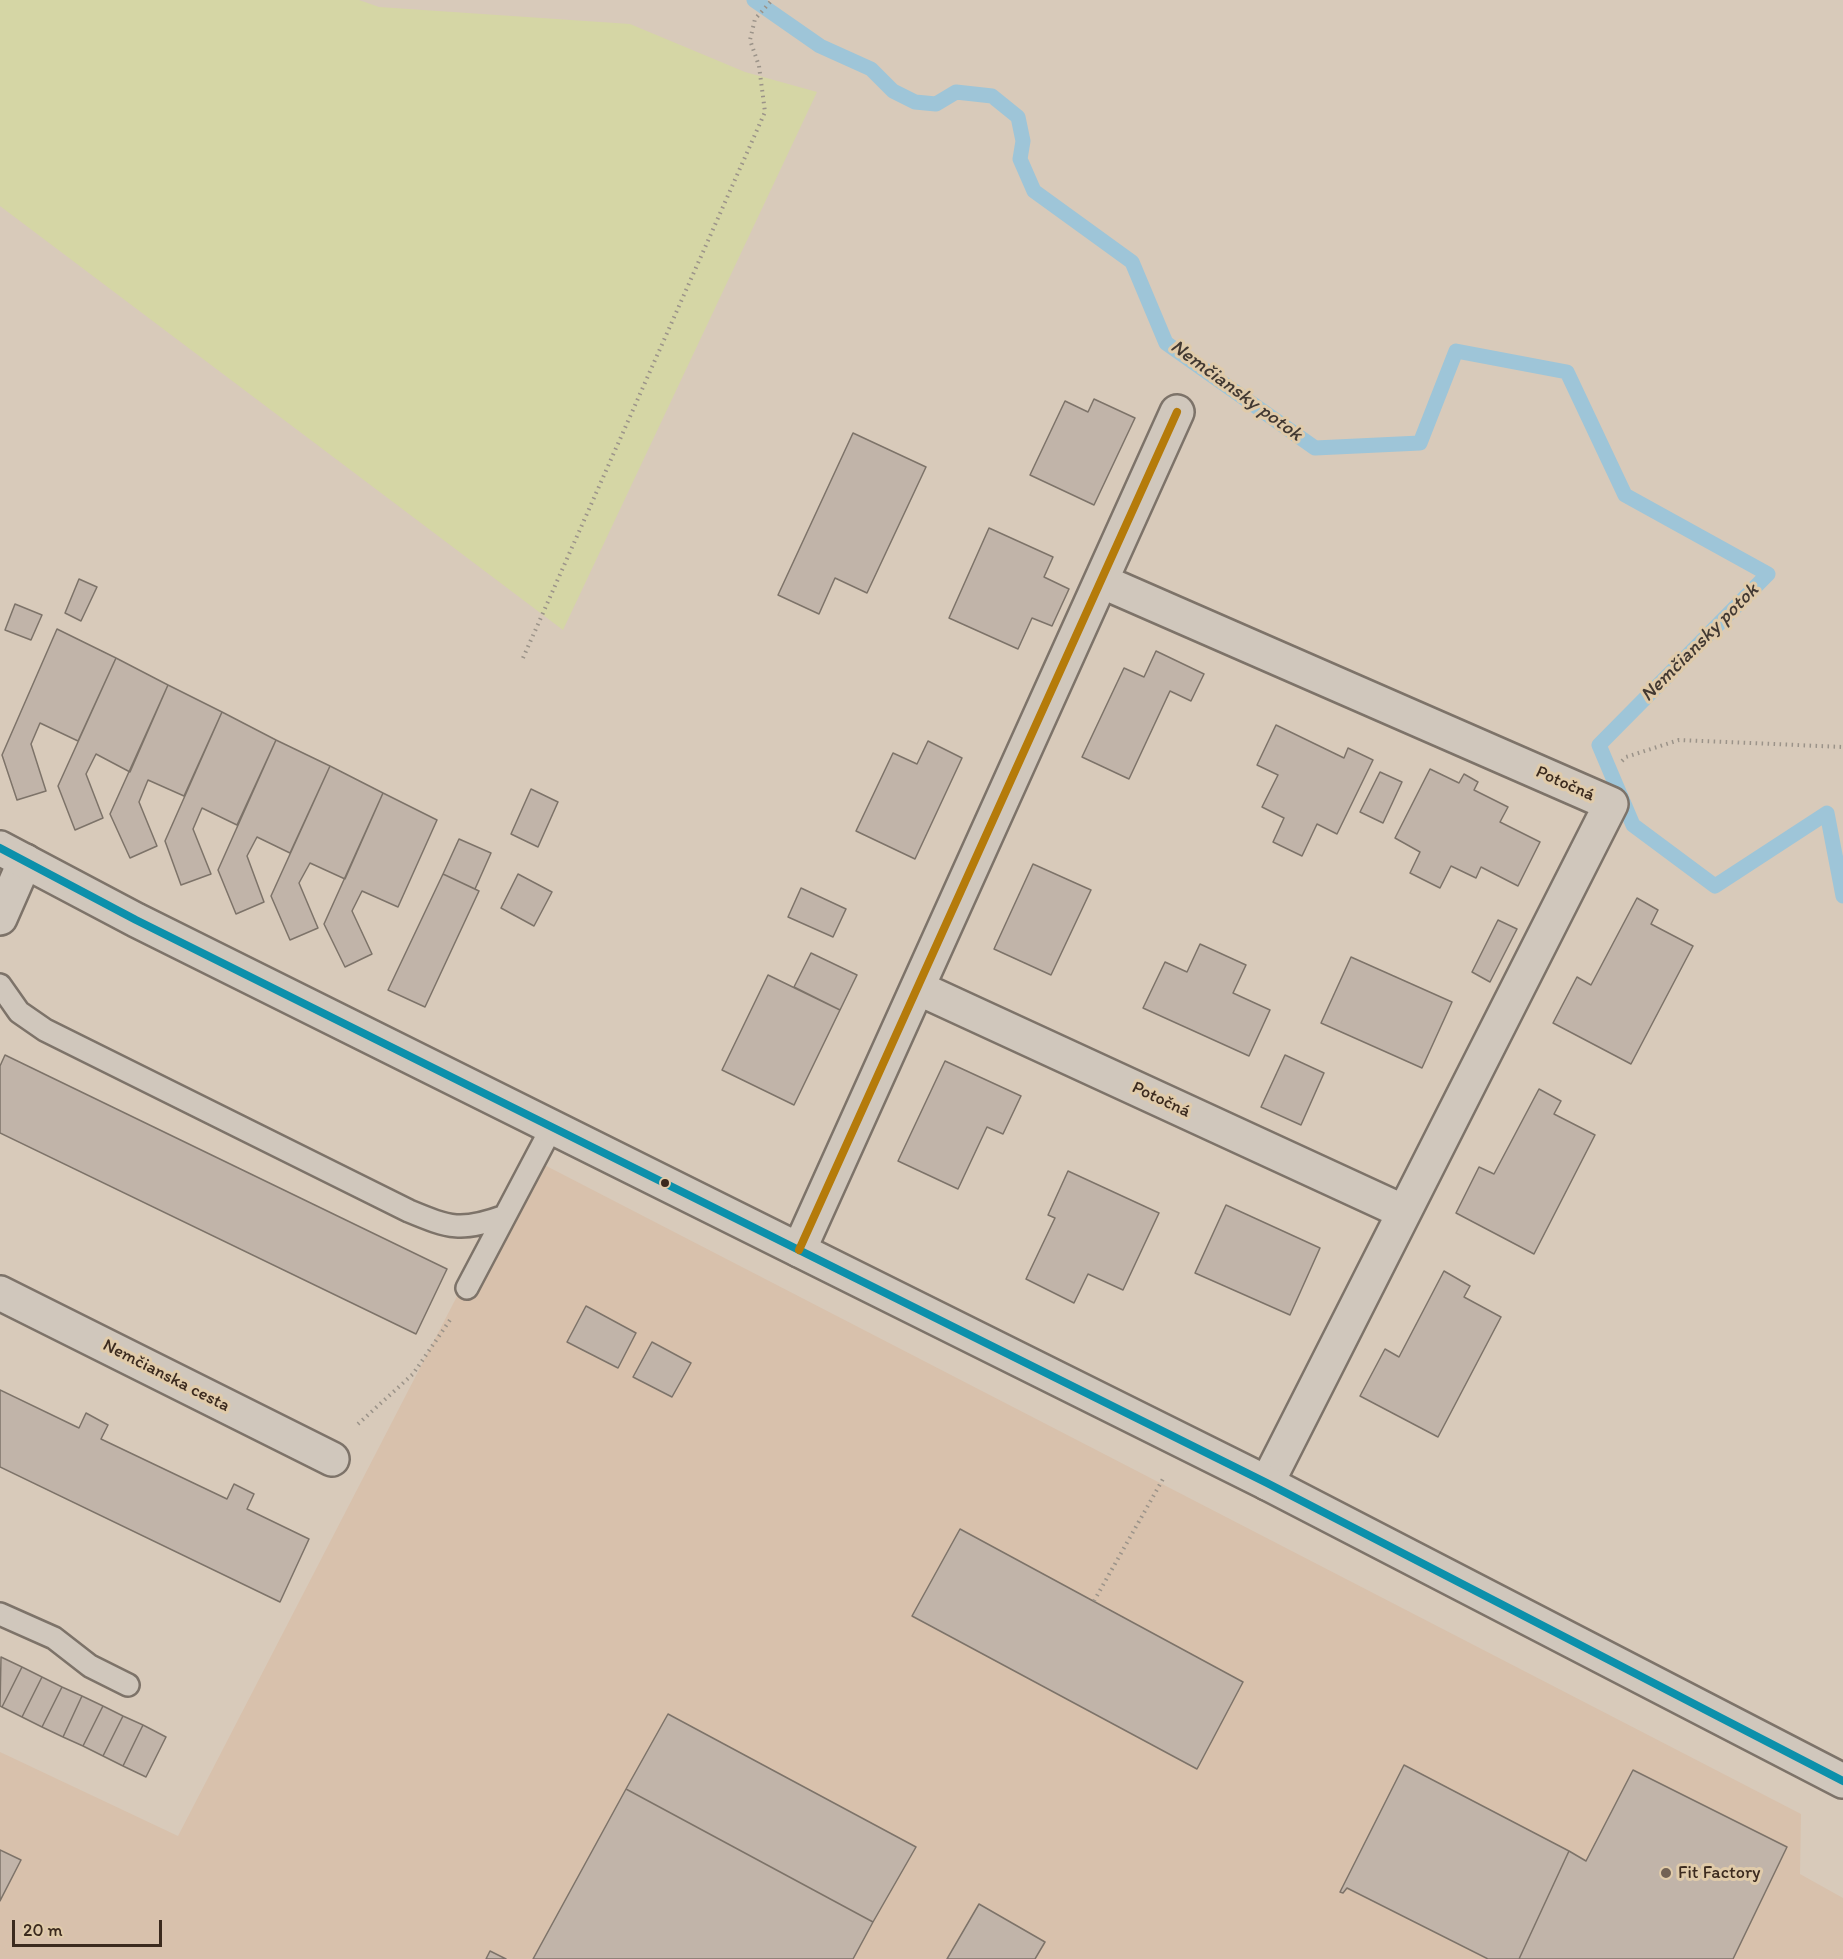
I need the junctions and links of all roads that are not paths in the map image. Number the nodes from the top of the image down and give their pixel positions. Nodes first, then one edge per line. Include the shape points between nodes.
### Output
1 (1177, 412) dead end
2 (1101, 581) junction
3 (13, 854) edge
4 (0, 918) edge
5 (0, 985) edge
6 (918, 988) junction
7 (552, 1127) junction
8 (1404, 1212) junction
9 (505, 1216) junction
10 (800, 1250) junction
11 (467, 1288) road end
12 (0, 1293) edge
13 (332, 1459) road end
14 (1267, 1483) junction
15 (0, 1614) edge
16 (128, 1685) dead end
17 (1843, 1781) edge

1 - 2 street
2 - 6 street
2 - 8 street, Potočná via 1611,804
3 - 4 street
3 - 7 street via 136,920
5 - 9 lane via 19,1012 45,1030 409,1211 444,1226 475,1227
6 - 8 street, Potočná
6 - 10 street
7 - 9 lane
7 - 10 street
8 - 14 street, Potočná
9 - 11 lane
10 - 14 street
12 - 13 street, Nemčianska cesta
14 - 17 street
15 - 16 lane via 54,1638 90,1666

